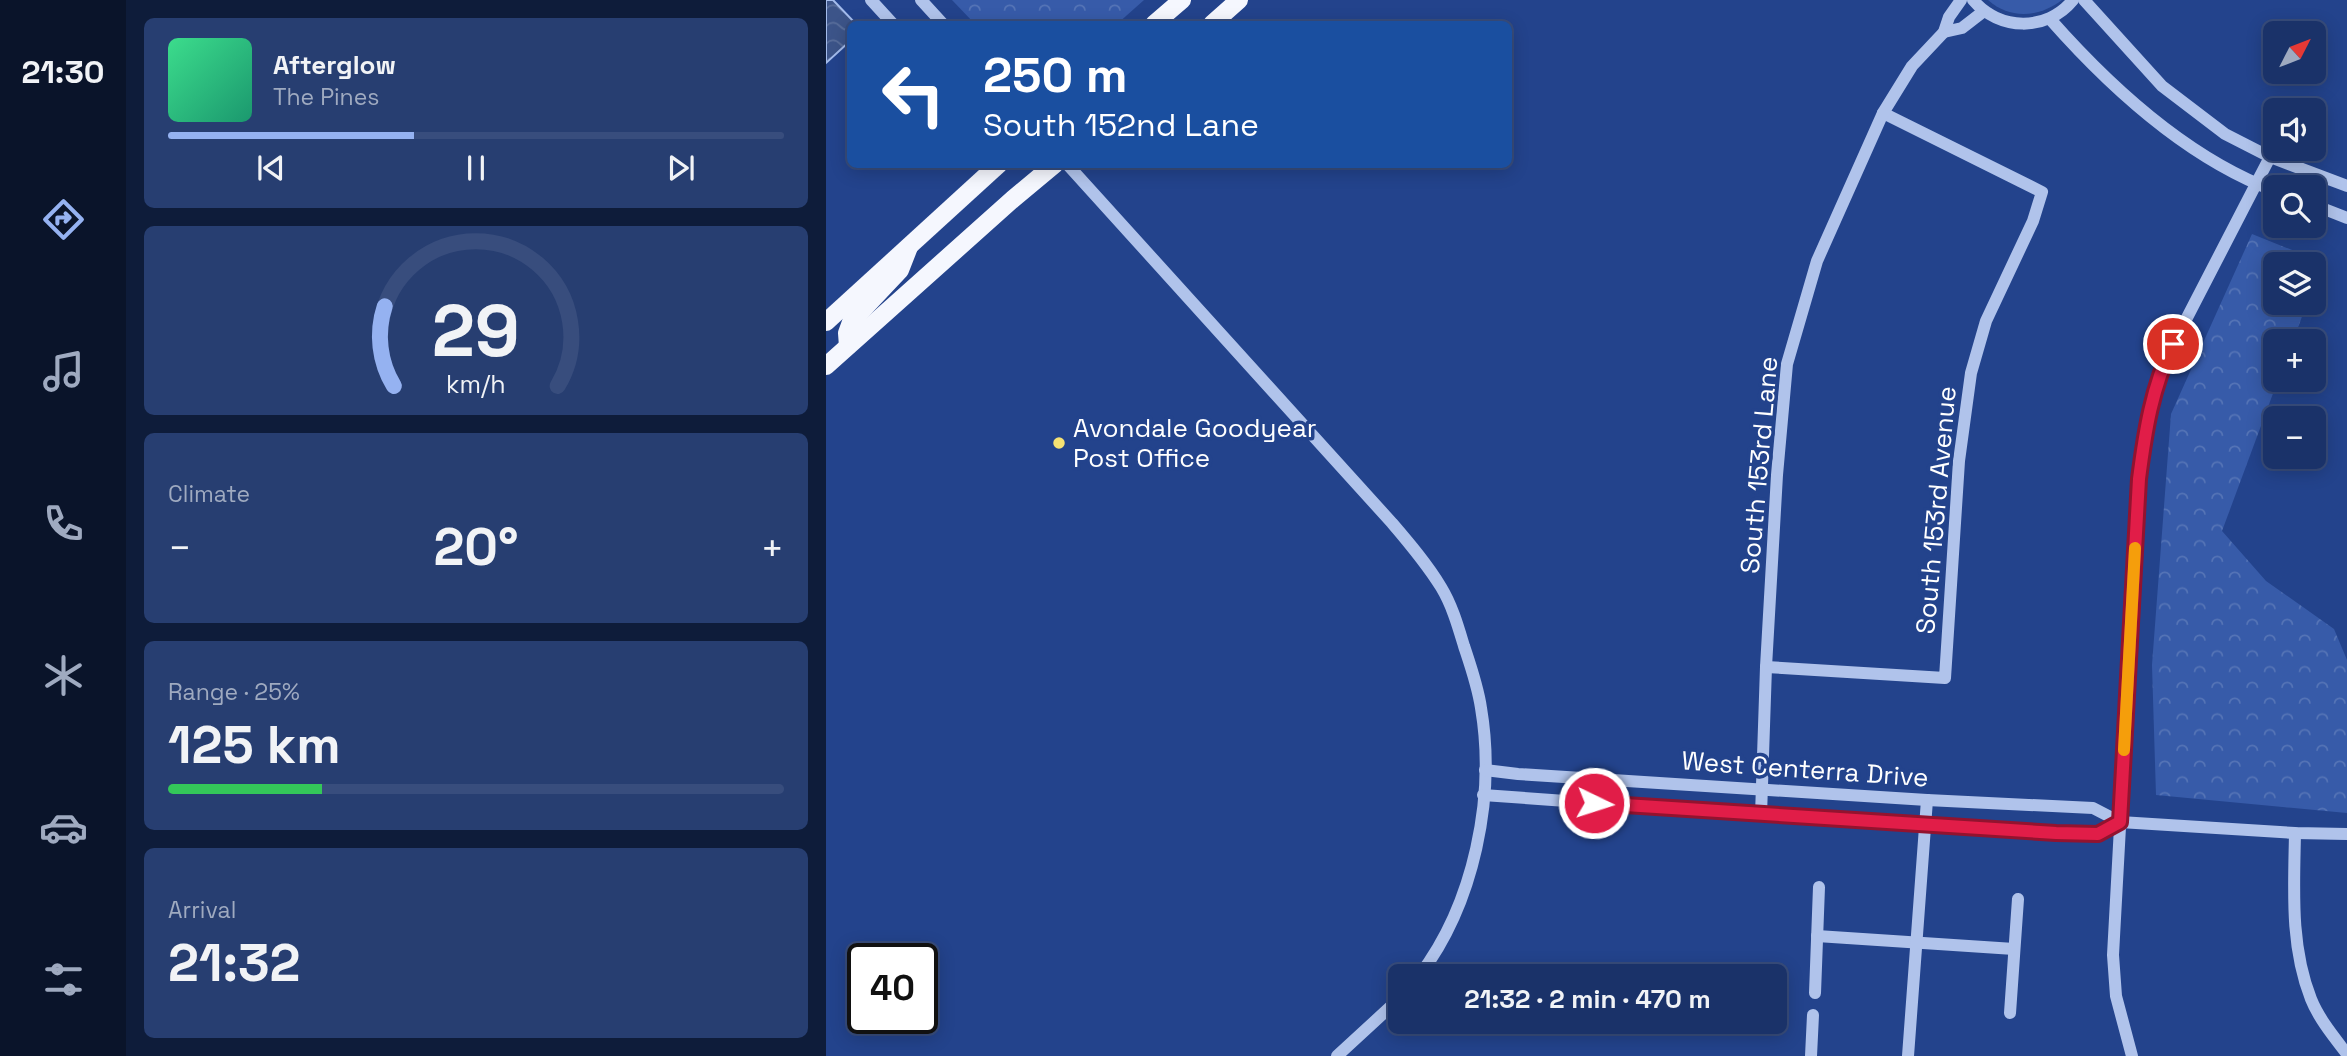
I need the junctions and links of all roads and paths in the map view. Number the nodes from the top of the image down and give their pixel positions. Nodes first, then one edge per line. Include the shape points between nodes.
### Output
1 (872, 0) edge
2 (921, 0) edge
3 (1182, 0) edge
4 (1239, 0) edge
5 (1961, 0) edge
6 (1973, 0) edge
7 (2073, 0) edge
8 (2084, 0) edge
9 (1984, 11) junction
10 (2050, 19) junction
11 (890, 21) edge
12 (940, 21) edge
13 (1158, 21) edge
14 (1215, 21) edge
15 (1944, 32) junction
16 (1883, 113) junction
17 (2263, 153) edge
18 (2268, 161) edge
19 (2281, 161) edge
20 (995, 168) edge
21 (1050, 168) edge
22 (1071, 168) edge
23 (2255, 182) junction
24 (2263, 186) edge
25 (2347, 186) edge
26 (2326, 210) edge
27 (2347, 218) edge
28 (910, 244) junction
29 (826, 322) edge
30 (848, 346) junction
31 (826, 353) edge
32 (826, 366) edge
33 (1766, 667) junction
34 (1485, 769) junction
35 (1763, 790) junction
36 (1483, 795) junction
37 (1927, 800) junction
38 (1761, 815) junction
39 (2120, 822) junction
40 (1926, 825) junction
41 (2295, 833) junction
42 (2347, 834) edge
43 (1819, 887) dead end
44 (2018, 899) dead end
45 (1817, 936) junction
46 (1917, 942) junction
47 (2014, 949) junction
48 (1427, 964) edge
49 (1815, 993) dead end
50 (1388, 1009) edge
51 (2010, 1013) dead end
52 (1813, 1014) dead end
53 (2347, 1054) edge
54 (1337, 1056) edge
55 (1811, 1056) edge
56 (1908, 1056) edge
57 (2132, 1056) edge

1 - 11 street
2 - 12 street
3 - 13 main road
4 - 14 main road
5 - 15 street, South 153rd Lane
6 - 9 street
7 - 10 street
8 - 17 street via 2162,86 2225,134
9 - 10 street via 2010,23
9 - 15 street, South 153rd Lane via 1962,28
10 - 23 street via 2130,98 2191,147
15 - 16 street, South 153rd Lane via 1912,66
16 - 33 street, South 153rd Lane via 1817,261 1787,364
16 - 33 street, South 153rd Avenue via 2042,192 1986,321 1971,373 1959,461 1945,678
18 - 23 street
19 - 25 street
20 - 28 main road
21 - 30 main road
22 - 34 street via 1420,556 1456,620 1475,679
23 - 24 street
23 - 39 street via 2161,368 2147,422 2139,479
26 - 27 street
28 - 29 main road
28 - 30 main road via 900,270 851,322
30 - 31 main road
30 - 32 main road
33 - 35 street, South 153rd Lane
34 - 35 street, West Centerra Drive
34 - 36 street
35 - 37 street, West Centerra Drive
35 - 38 street, South 153rd Lane
36 - 38 street, West Centerra Drive
36 - 48 street via 1468,878 1445,937
37 - 39 street, West Centerra Drive via 2093,808
37 - 40 street
38 - 40 street, West Centerra Drive
39 - 40 street, West Centerra Drive via 2098,834
39 - 41 street, West Centerra Drive
39 - 57 street via 2113,955 2116,996
40 - 46 street
41 - 42 street, West Centerra Drive
41 - 53 street via 2293,917 2301,967 2312,1001
43 - 45 street
44 - 47 street
45 - 46 street
45 - 49 street
46 - 47 street
46 - 56 street
47 - 51 street
50 - 54 street
52 - 55 street

